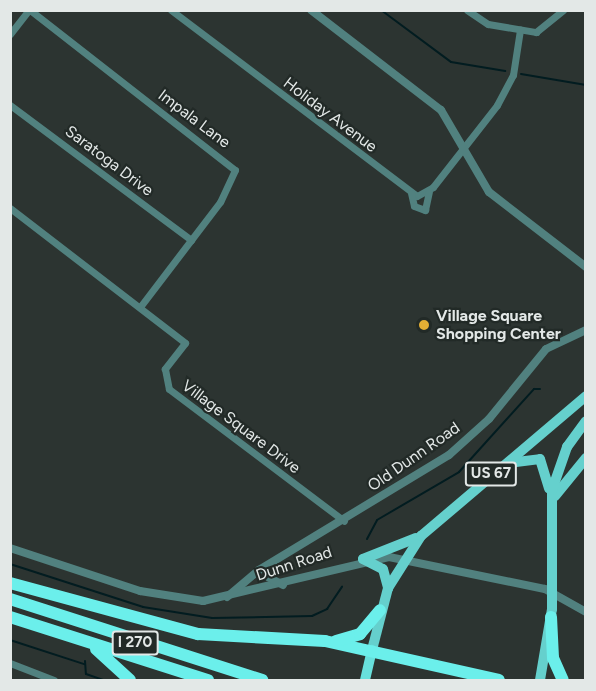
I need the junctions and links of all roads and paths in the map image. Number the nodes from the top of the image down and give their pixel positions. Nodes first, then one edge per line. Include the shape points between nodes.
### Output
1 (29, 10) edge
2 (171, 10) edge
3 (311, 10) edge
4 (467, 10) edge
5 (563, 10) edge
6 (520, 30) junction
7 (10, 34) edge
8 (10, 105) edge
9 (464, 145) junction
10 (429, 191) junction
11 (411, 193) junction
12 (10, 208) edge
13 (191, 240) junction
14 (585, 267) edge
15 (140, 307) junction
16 (585, 330) edge
17 (585, 396) edge
18 (585, 421) edge
19 (585, 458) edge
20 (502, 465) junction
21 (550, 513) junction
22 (344, 521) junction
23 (421, 536) junction
24 (10, 548) edge
25 (363, 559) junction
26 (404, 559) junction
27 (271, 564) junction
28 (259, 570) junction
29 (10, 584) edge
30 (283, 585) junction
31 (388, 588) junction
32 (254, 593) junction
33 (225, 598) junction
34 (10, 599) edge
35 (380, 610) junction
36 (585, 612) edge
37 (552, 613) junction
38 (10, 617) edge
39 (329, 642) junction
40 (347, 645) junction
41 (93, 646) junction
42 (372, 650) junction
43 (10, 663) edge
44 (54, 681) edge
45 (130, 681) edge
46 (208, 681) edge
47 (262, 681) edge
48 (365, 681) edge
49 (499, 681) edge
50 (540, 681) edge
51 (563, 681) edge

1 - 7 street
1 - 13 street, Impala Lane via 235,170 229,190
2 - 11 street, Holiday Avenue
3 - 9 street via 441,110
4 - 6 street via 488,24
5 - 6 street via 543,31
6 - 9 street via 507,87
8 - 13 street, Saratoga Drive
9 - 10 street
9 - 14 street via 489,192
10 - 11 street
10 - 11 street, Holiday Avenue via 425,210 414,206
12 - 15 street, Village Square Drive
13 - 15 street, Impala Lane
15 - 22 street, Village Square Drive via 185,343 165,369 169,389
16 - 22 street, Old Dunn Road via 546,350 489,419 449,455
17 - 20 main road, US 67
18 - 21 main road via 567,447
19 - 21 main road via 563,482
20 - 21 main road via 540,459 548,474
20 - 23 main road, US 67
21 - 37 main road
22 - 27 street, Old Dunn Road
23 - 25 main road
23 - 26 main road, US 67
24 - 33 street, Dunn Road via 153,594
25 - 26 street, Dunn Road
25 - 30 street, Dunn Road
25 - 31 main road via 383,569
26 - 31 main road, US 67
26 - 36 street, Dunn Road via 545,589
27 - 28 street, Old Dunn Road
27 - 30 street via 268,577
28 - 32 street
28 - 33 street, Old Dunn Road
29 - 39 highway via 198,634
30 - 32 street, Dunn Road
31 - 35 main road, US 67
32 - 33 street, Dunn Road
34 - 47 highway, I 270
35 - 39 highway via 360,634
35 - 40 highway via 363,639
35 - 42 main road, US 67
37 - 50 main road
37 - 51 highway via 552,658
38 - 41 highway, I 270
39 - 40 highway
40 - 42 highway
41 - 45 highway
41 - 46 highway, I 270
42 - 48 highway, US 67
42 - 49 highway
43 - 44 street

